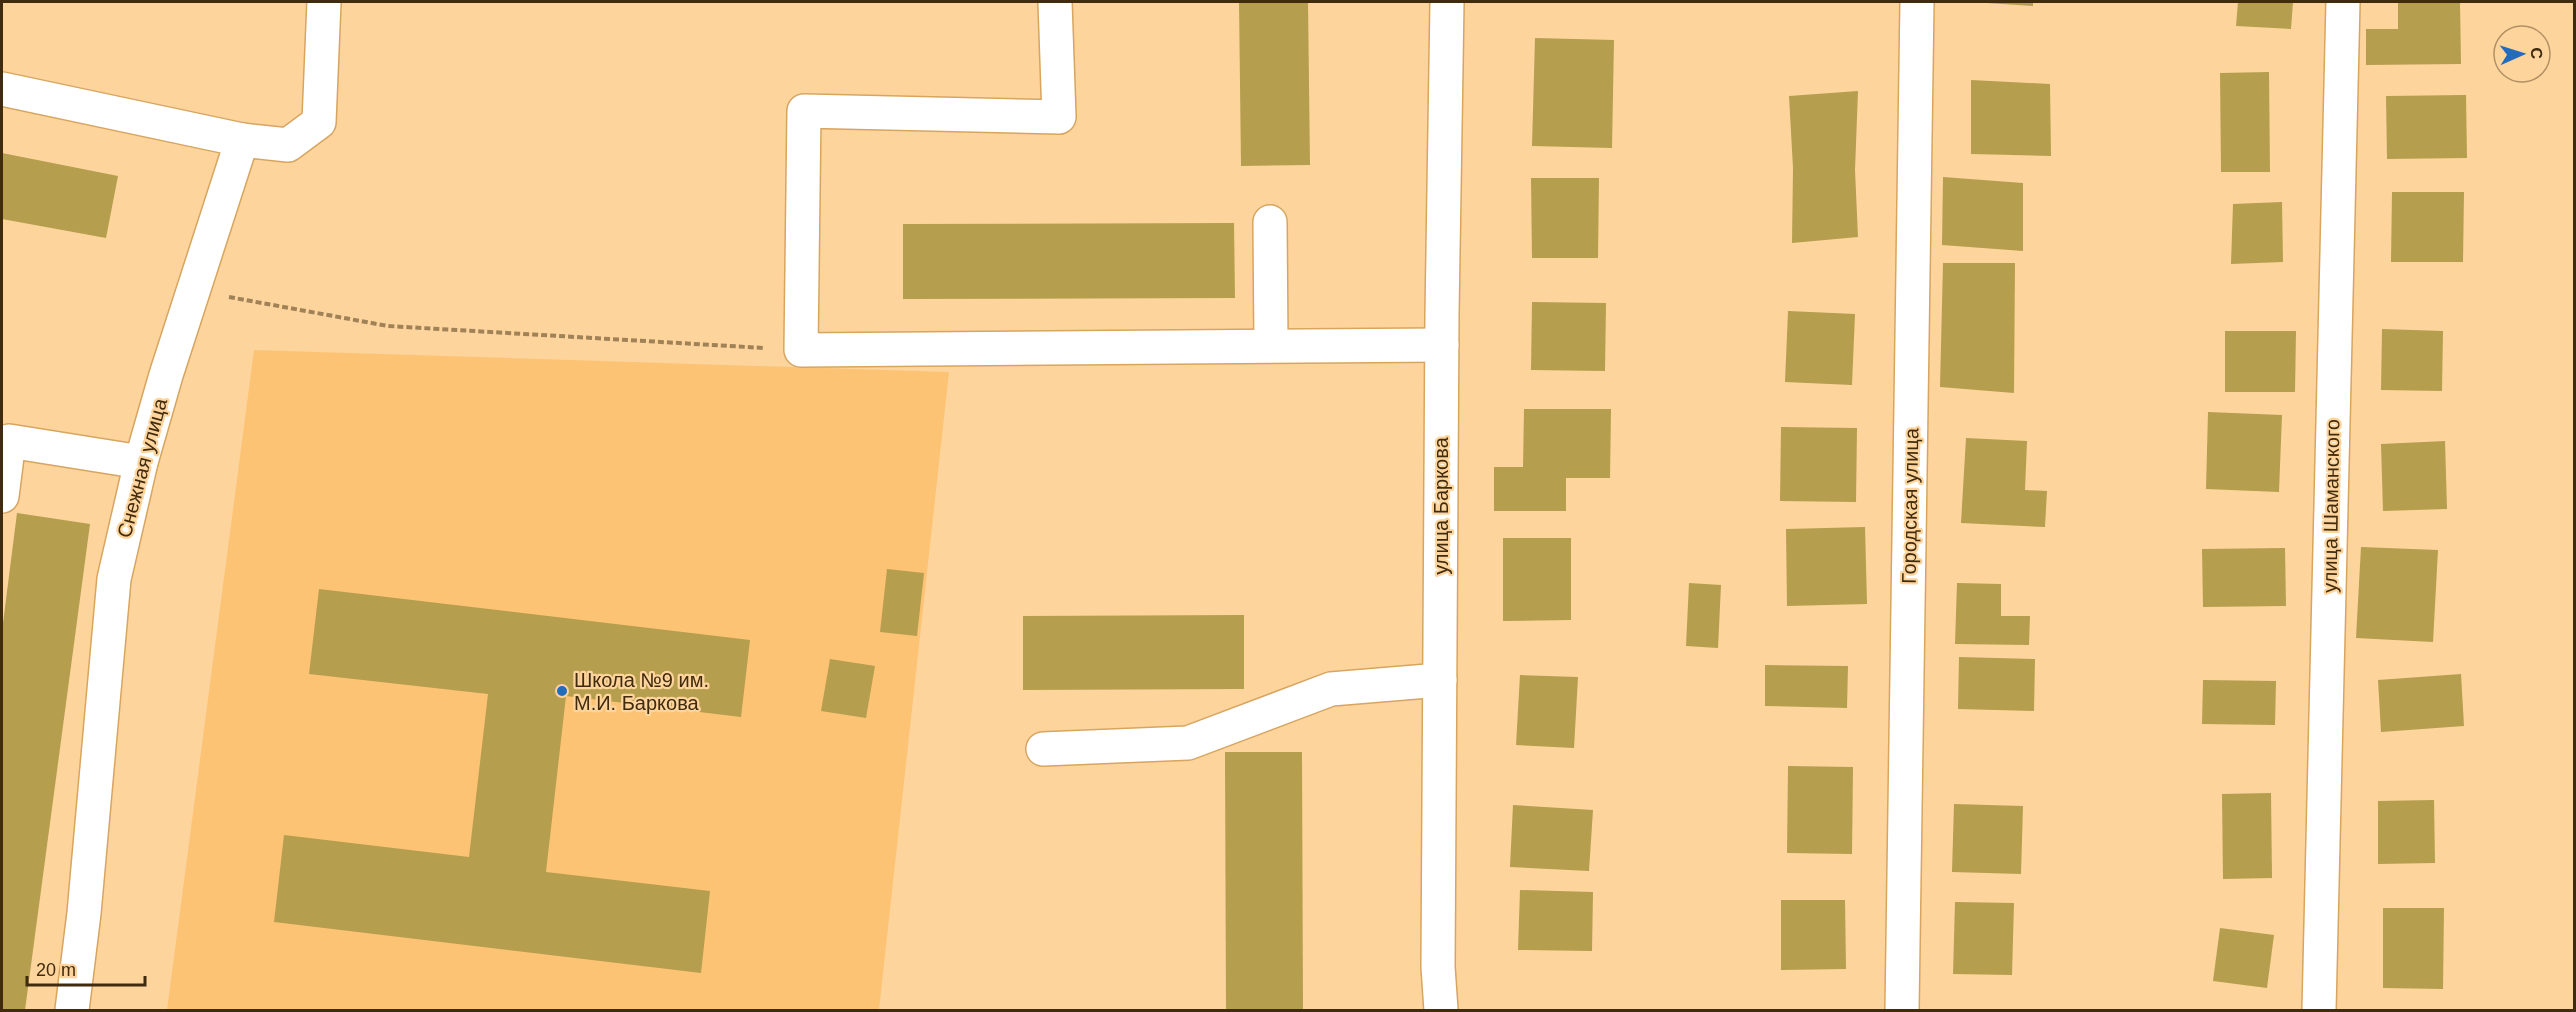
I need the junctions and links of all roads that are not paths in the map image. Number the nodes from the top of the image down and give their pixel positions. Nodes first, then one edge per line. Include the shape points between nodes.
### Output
1 (324, 2) edge
2 (1055, 2) edge
3 (1447, 2) edge
4 (1917, 2) edge
5 (2343, 2) edge
6 (2, 89) edge
7 (242, 140) junction
8 (1270, 222) dead end
9 (1271, 344) junction
10 (1442, 345) junction
11 (141, 462) junction
12 (2, 496) edge
13 (1440, 680) junction
14 (1043, 749) dead end
15 (72, 1011) edge
16 (1442, 1011) edge
17 (1902, 1011) edge
18 (2319, 1011) edge

1 - 7 street via 319,122 288,145
2 - 9 street via 1059,117 804,111 801,350
3 - 10 street, улица Баркова
4 - 17 street, Городская улица
5 - 18 street, улица Шаманского
6 - 7 street
7 - 11 street, Снежная улица
8 - 9 street
9 - 10 street
10 - 13 street, улица Баркова
11 - 12 street via 9,441
11 - 15 street, Снежная улица via 114,579
13 - 14 street via 1331,689 1188,743
13 - 16 street, улица Баркова via 1438,967

